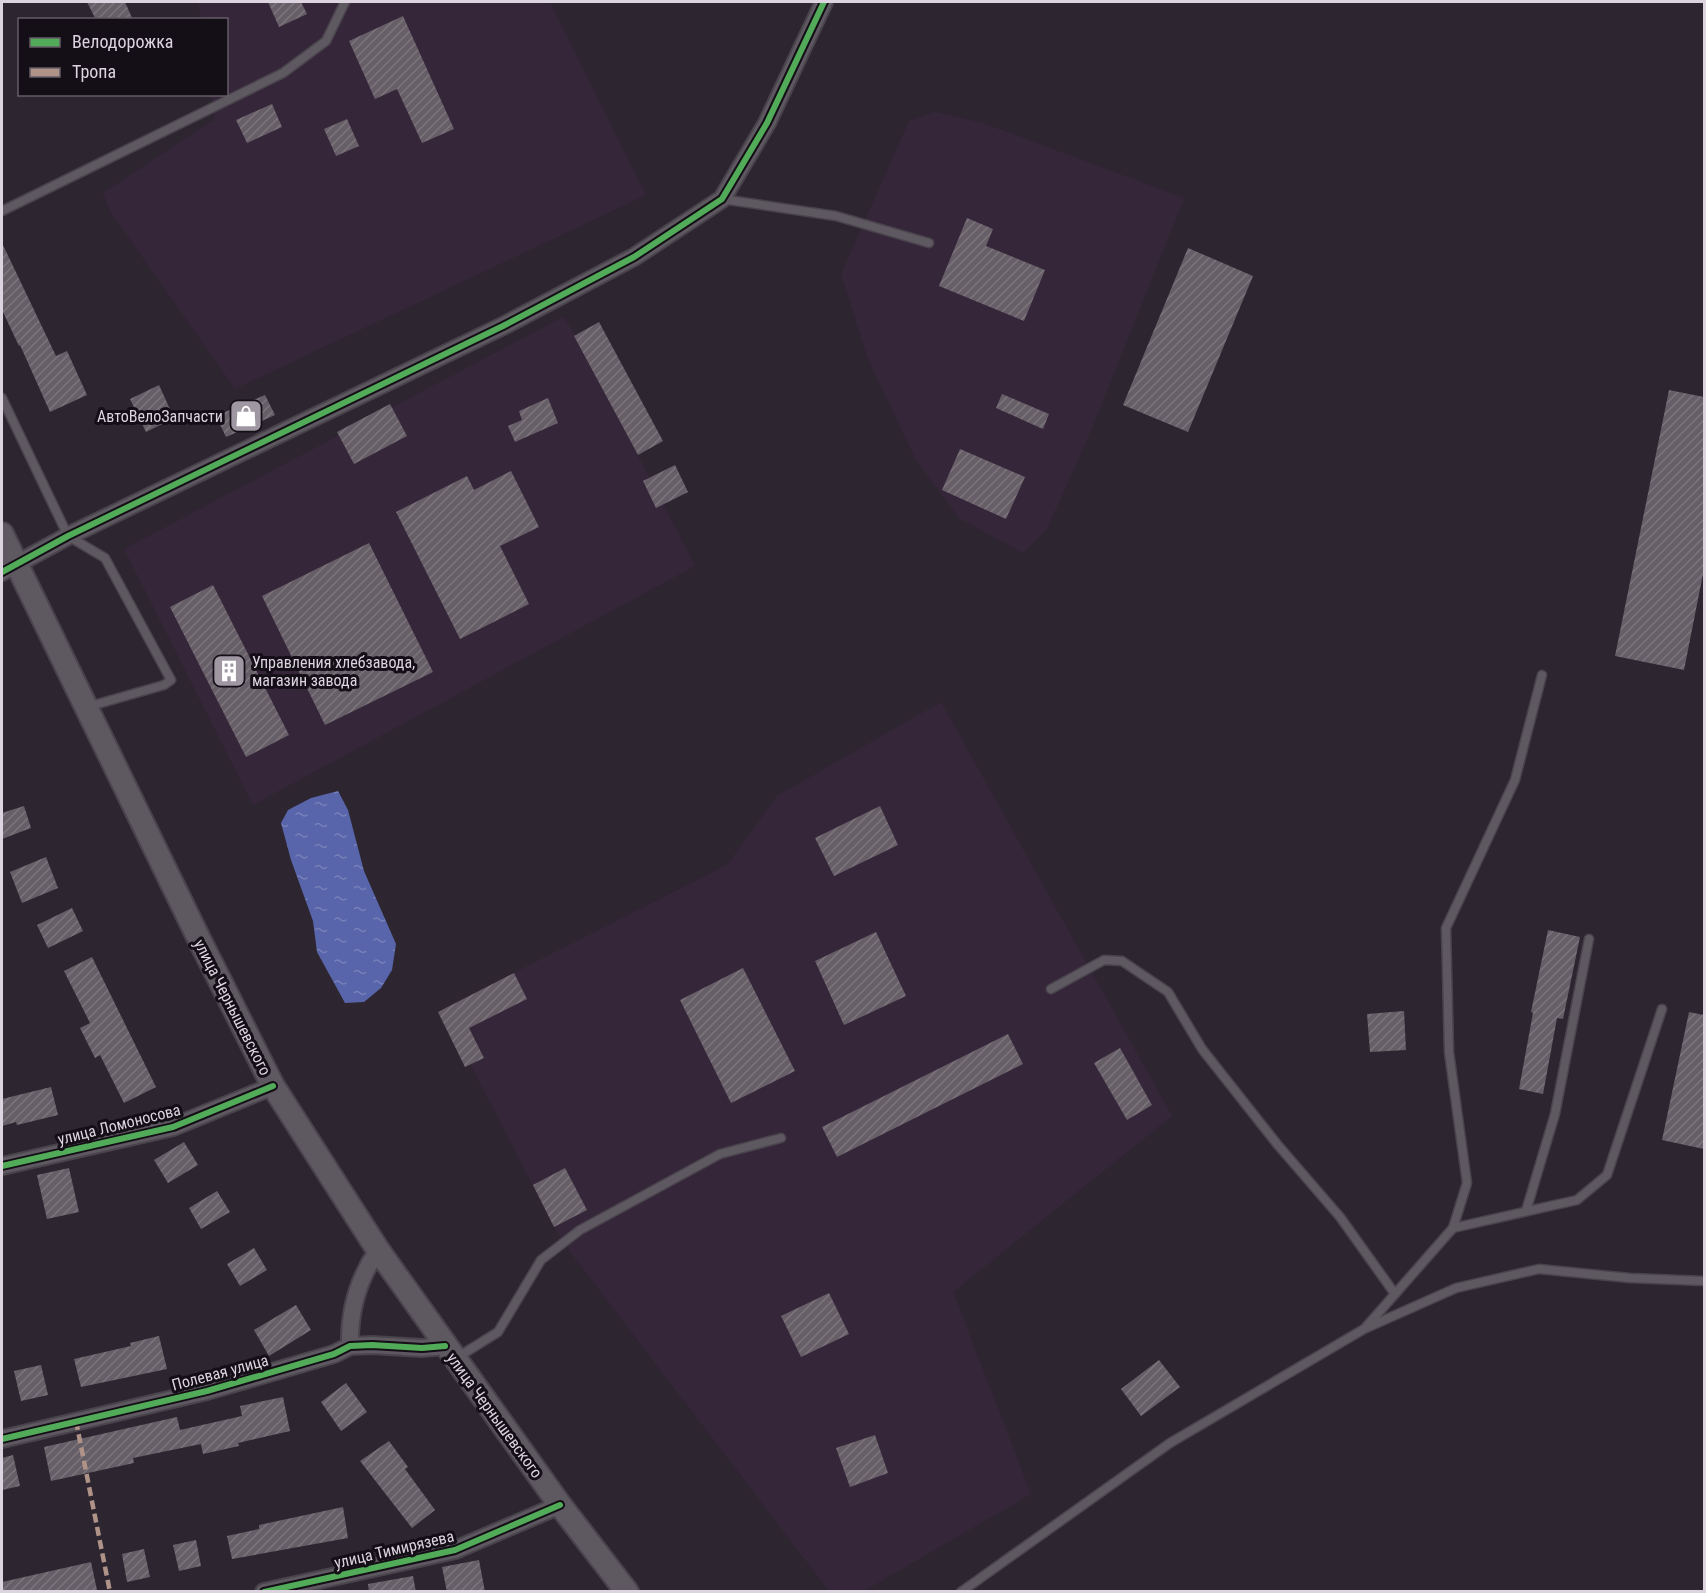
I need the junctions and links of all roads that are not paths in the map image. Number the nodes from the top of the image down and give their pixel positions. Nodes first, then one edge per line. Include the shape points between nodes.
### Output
1 (345, 2) edge
2 (824, 2) edge
3 (722, 199) junction
4 (2, 211) edge
5 (929, 243) dead end
6 (2, 398) edge
7 (2, 534) edge
8 (68, 536) junction
9 (9, 568) edge
10 (1542, 675) dead end
11 (87, 707) junction
12 (1589, 939) dead end
13 (1051, 989) dead end
14 (1662, 1009) dead end
15 (273, 1086) junction
16 (781, 1138) dead end
17 (2, 1166) edge
18 (1526, 1211) junction
19 (1453, 1228) junction
20 (378, 1250) junction
21 (1704, 1281) edge
22 (1395, 1294) junction
23 (1364, 1329) junction
24 (350, 1346) junction
25 (450, 1353) junction
26 (2, 1439) edge
27 (560, 1505) junction
28 (264, 1592) edge
29 (627, 1592) edge
30 (962, 1592) edge

1 - 4 lane via 326,41 283,73
2 - 3 street via 767,123
3 - 5 lane via 836,216
3 - 8 street via 634,257 503,326
6 - 8 lane
7 - 9 main road, улица Чернышевского
8 - 9 street
8 - 11 lane via 105,558 171,680
9 - 11 main road, улица Чернышевского
10 - 19 lane via 1515,780 1446,928 1449,1052 1467,1183
11 - 15 main road, улица Чернышевского
12 - 18 lane via 1555,1114
13 - 22 lane via 1104,960 1122,961 1168,992 1202,1049 1340,1217
14 - 18 lane via 1608,1175 1577,1200
15 - 17 street, улица Ломоносова via 173,1127
15 - 20 main road, улица Чернышевского
16 - 25 lane via 720,1154 580,1230 541,1260 498,1332
18 - 19 lane
19 - 22 lane
20 - 24 street via 363,1275 351,1316
20 - 25 main road, улица Чернышевского
21 - 23 lane via 1539,1269 1455,1288
22 - 23 lane
23 - 30 lane via 1170,1443
24 - 25 street, Полевая улица via 422,1348
24 - 26 street, Полевая улица via 207,1391
25 - 27 main road, улица Чернышевского
27 - 28 street, улица Тимирязева via 455,1550
27 - 29 main road, улица Чернышевского

